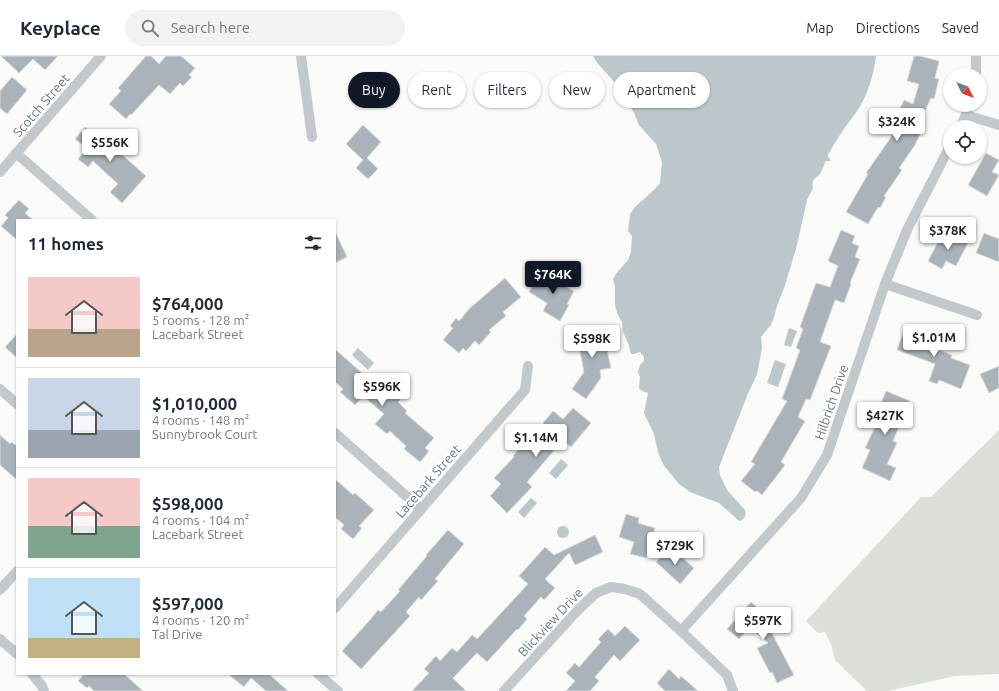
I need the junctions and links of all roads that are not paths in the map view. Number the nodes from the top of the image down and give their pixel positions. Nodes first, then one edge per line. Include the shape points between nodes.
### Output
1 (101, 56) edge
2 (301, 56) edge
3 (976, 56) edge
4 (976, 68) edge
5 (971, 112) edge
6 (999, 125) edge
7 (312, 137) dead end
8 (16, 153) junction
9 (943, 160) edge
10 (0, 172) edge
11 (91, 219) edge
12 (885, 284) junction
13 (977, 314) dead end
14 (528, 366) dead end
15 (0, 389) edge
16 (16, 403) edge
17 (336, 434) edge
18 (421, 508) junction
19 (16, 572) edge
20 (0, 590) edge
21 (336, 607) edge
22 (681, 631) junction
23 (0, 639) edge
24 (16, 653) edge
25 (33, 675) edge
26 (319, 675) edge
27 (44, 691) edge
28 (338, 691) edge
29 (504, 691) edge
30 (734, 691) edge

1 - 8 street, Scotch Street
2 - 7 street
3 - 4 street
5 - 6 street
8 - 10 street, Scotch Street
8 - 11 street
9 - 12 street, Hilbrich Drive via 907,230
12 - 13 street
12 - 22 street, Hilbrich Drive via 827,455 801,498
14 - 18 street, Lacebark Street via 525,390
15 - 16 street
17 - 18 street
18 - 21 street, Lacebark Street
19 - 20 street
22 - 29 street, Blickview Drive via 640,594 611,587 596,593 578,610
22 - 30 street, Blickview Drive via 727,675
23 - 24 street
25 - 27 street
26 - 28 street

